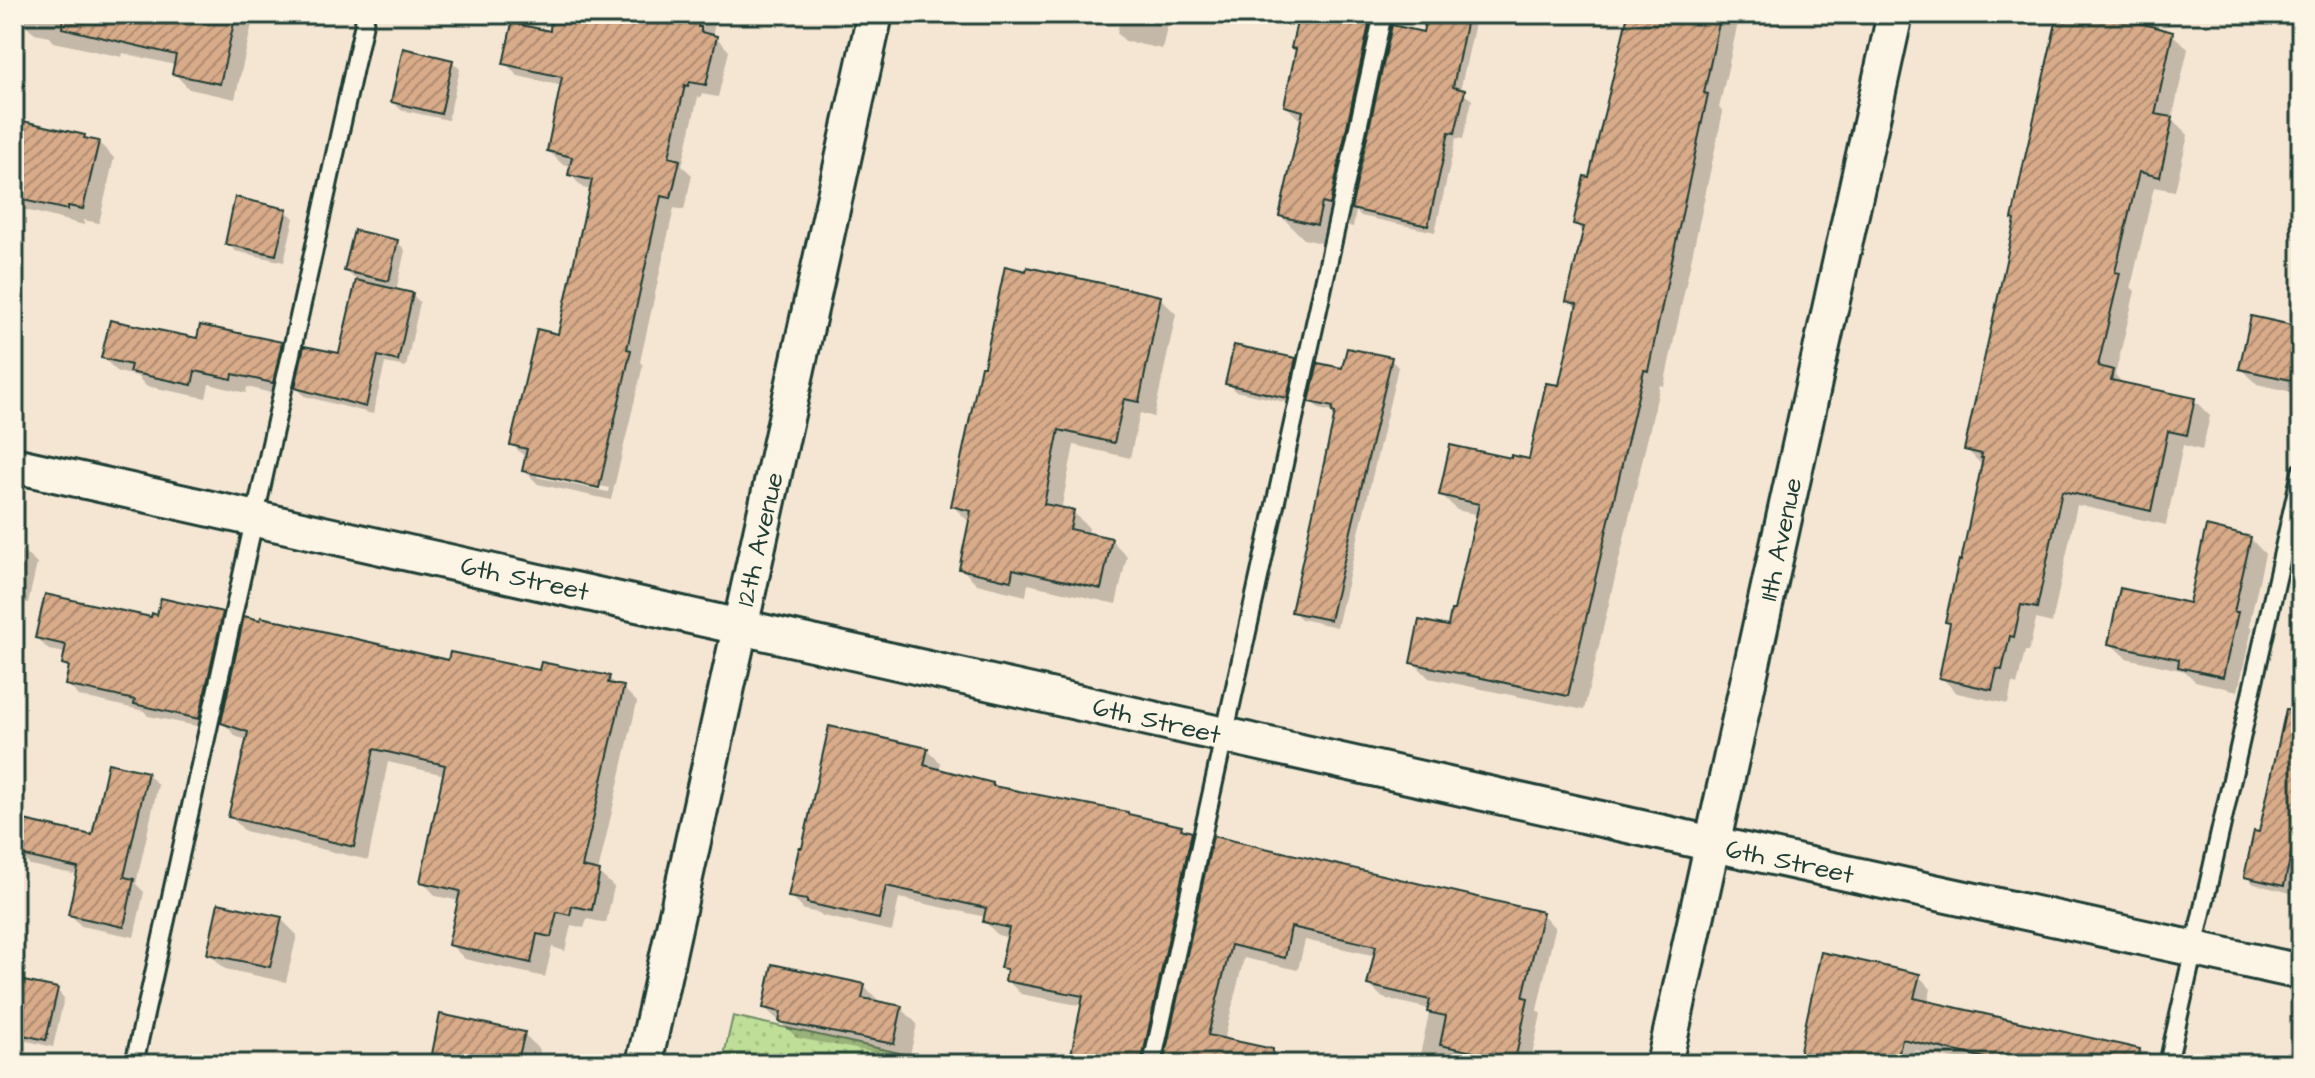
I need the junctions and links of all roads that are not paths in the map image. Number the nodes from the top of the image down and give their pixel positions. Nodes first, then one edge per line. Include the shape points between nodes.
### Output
1 (366, 14) edge
2 (875, 14) edge
3 (1383, 14) edge
4 (1895, 14) edge
5 (14, 465) edge
6 (2301, 472) edge
7 (254, 518) junction
8 (739, 625) junction
9 (1223, 735) junction
10 (1713, 844) junction
11 (2194, 948) junction
12 (2301, 972) edge
13 (134, 1064) edge
14 (644, 1064) edge
15 (1152, 1064) edge
16 (1664, 1064) edge
17 (2168, 1064) edge

1 - 7 lane
2 - 8 street, 12th Avenue
3 - 9 lane
4 - 10 street, 11th Avenue
5 - 7 street, 6th Street
6 - 11 lane
7 - 8 street, 6th Street
7 - 13 lane
8 - 9 street, 6th Street
8 - 14 street, 12th Avenue
9 - 10 street, 6th Street
9 - 15 lane
10 - 11 street, 6th Street
10 - 16 street, 11th Avenue
11 - 12 street, 6th Street
11 - 17 lane

